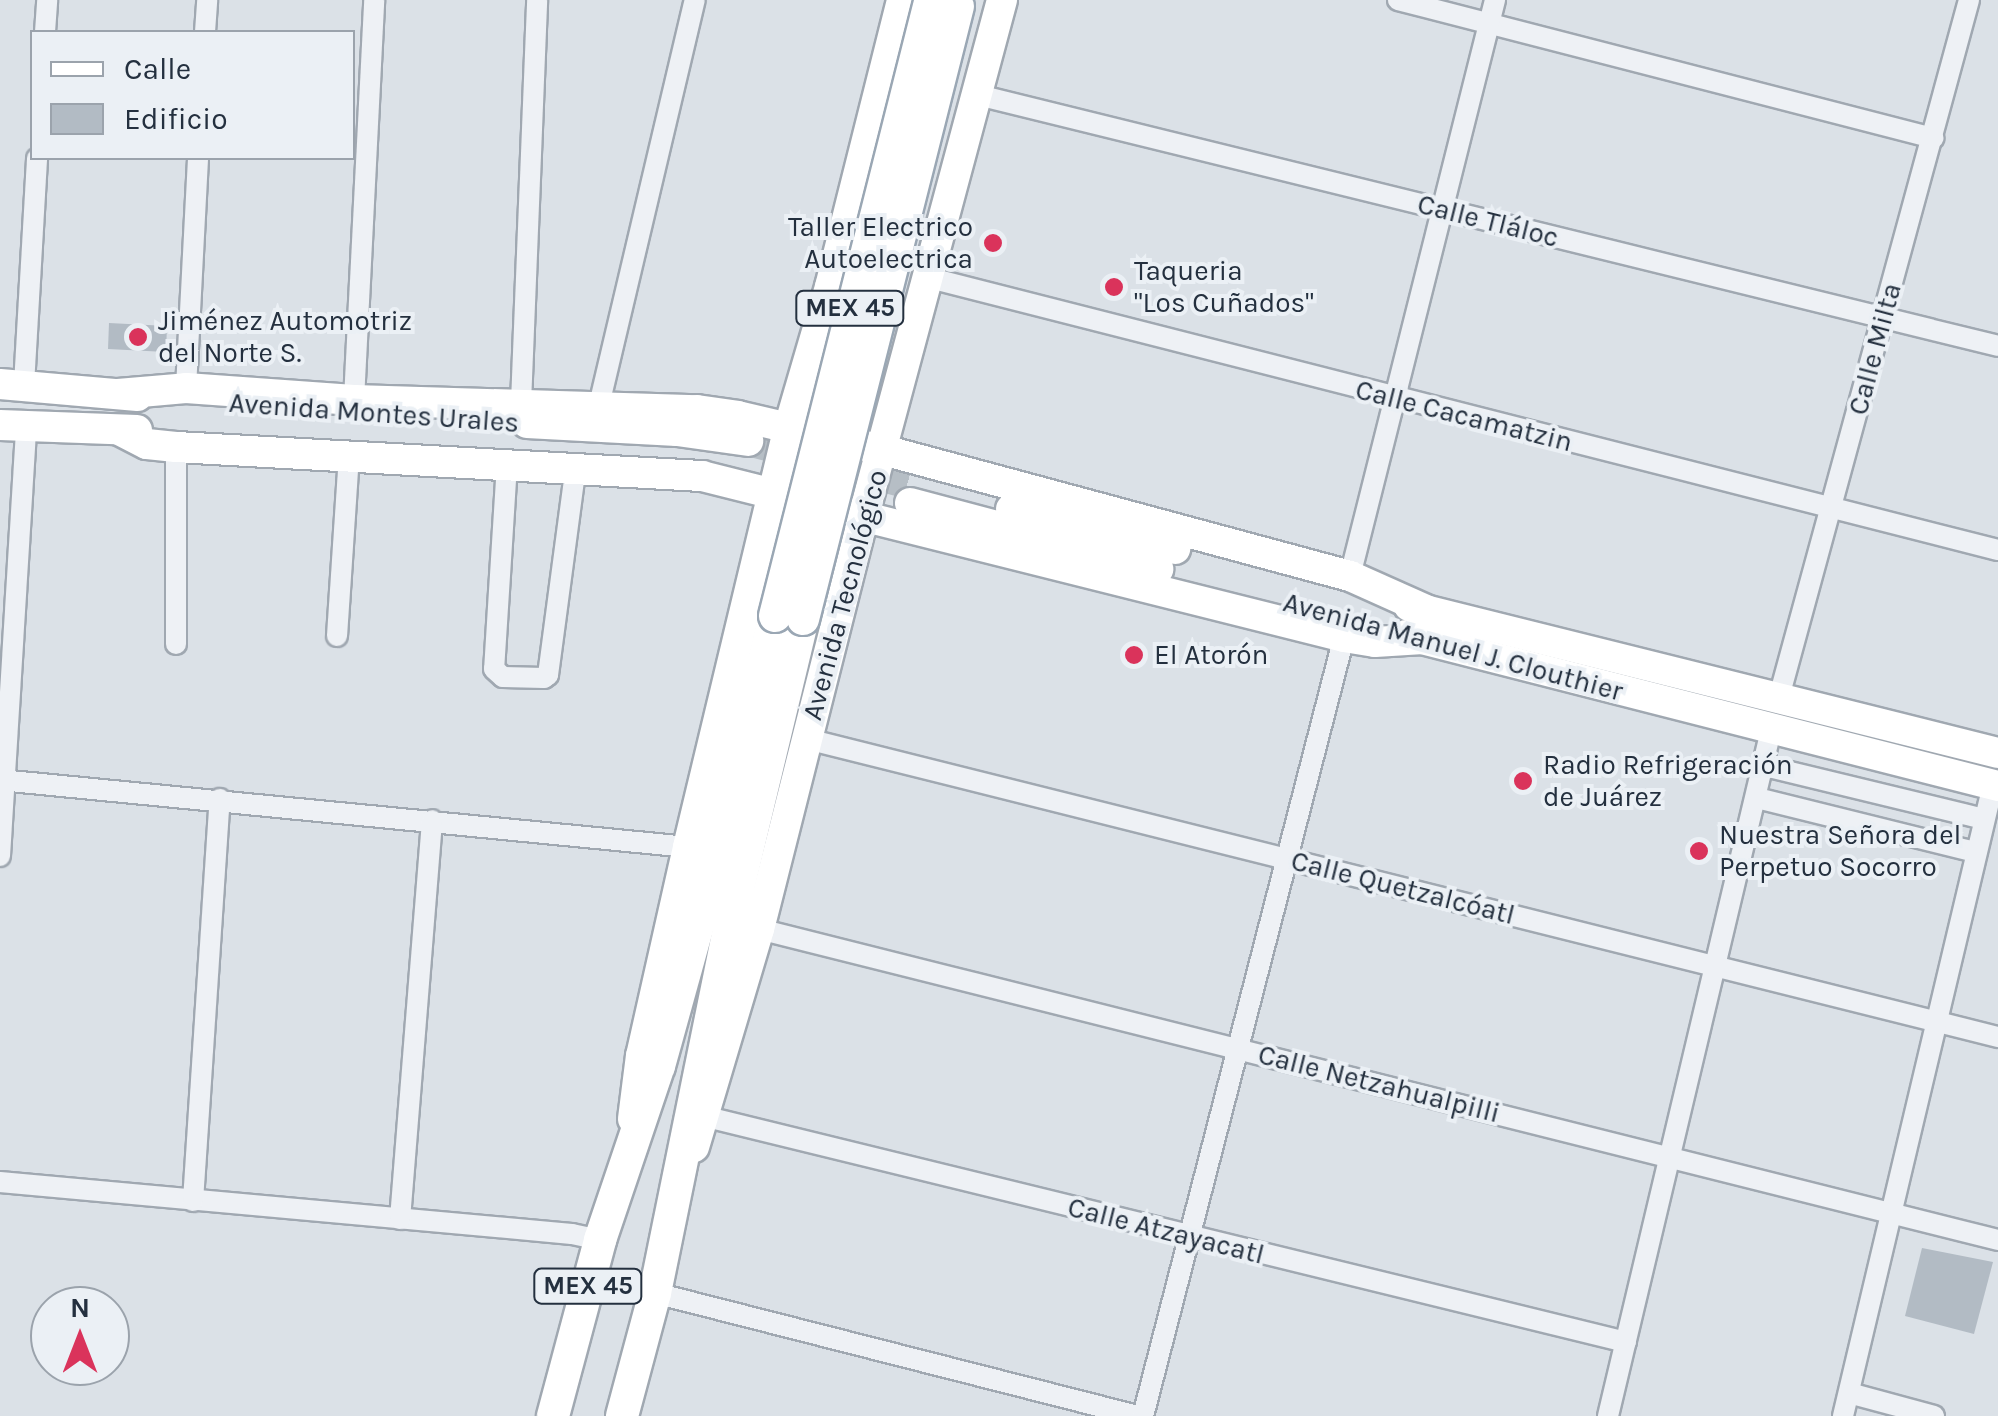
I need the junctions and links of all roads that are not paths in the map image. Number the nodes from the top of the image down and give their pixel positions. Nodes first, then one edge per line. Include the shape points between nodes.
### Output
1 (47, 0) edge
2 (207, 0) edge
3 (374, 0) edge
4 (537, 0) edge
5 (695, 0) edge
6 (1002, 0) edge
7 (1398, 0) edge
8 (1495, 0) edge
9 (1969, 0) edge
10 (936, 1) edge
11 (1489, 24) junction
12 (45, 30) edge
13 (205, 30) edge
14 (978, 95) junction
15 (1932, 138) junction
16 (37, 160) edge
17 (198, 160) edge
18 (1443, 211) junction
19 (930, 278) junction
20 (1884, 316) junction
21 (1998, 346) edge
22 (12, 385) edge
23 (186, 388) junction
24 (118, 394) junction
25 (1396, 399) junction
26 (354, 400) junction
27 (520, 403) junction
28 (599, 405) junction
29 (13, 426) edge
30 (789, 426) junction
31 (119, 430) junction
32 (176, 447) junction
33 (883, 450) junction
34 (349, 456) junction
35 (507, 464) junction
36 (576, 466) junction
37 (774, 493) junction
38 (914, 506) junction
39 (1831, 508) junction
40 (864, 514) junction
41 (1998, 550) edge
42 (850, 574) junction
43 (1350, 576) junction
44 (1424, 625) junction
45 (336, 636) dead end
46 (1344, 637) junction
47 (176, 644) dead end
48 (1779, 697) junction
49 (1772, 730) junction
50 (808, 739) junction
51 (1998, 753) edge
52 (1765, 766) junction
53 (2, 780) edge
54 (1996, 785) edge
55 (1758, 798) junction
56 (220, 799) junction
57 (432, 820) junction
58 (1984, 820) junction
59 (688, 847) junction
60 (1976, 852) junction
61 (0, 856) edge
62 (1284, 859) junction
63 (732, 916) junction
64 (1717, 966) junction
65 (1937, 1022) junction
66 (1998, 1037) edge
67 (1235, 1049) junction
68 (707, 1117) junction
69 (628, 1156) junction
70 (1672, 1157) junction
71 (0, 1182) edge
72 (678, 1187) junction
73 (193, 1201) junction
74 (1892, 1212) junction
75 (400, 1219) junction
76 (1188, 1237) junction
77 (600, 1240) junction
78 (1998, 1240) edge
79 (655, 1294) junction
80 (1626, 1342) junction
81 (1849, 1393) junction
82 (552, 1416) edge
83 (622, 1416) edge
84 (1140, 1416) edge
85 (1608, 1416) edge
86 (1843, 1416) edge
87 (1934, 1416) edge

1 - 12 street
2 - 13 street
3 - 26 street
4 - 27 street
5 - 28 street
6 - 14 street, Avenida Tecnológico
7 - 11 street
8 - 11 street
9 - 15 street, Calle Milta
10 - 30 street, Avenida Tecnológico via 830,288
10 - 63 main road, Avenida Tecnológico / MEX 45, bridge via 841,455
11 - 15 street
11 - 18 street
14 - 18 street, Calle Tláloc
14 - 19 street, Avenida Tecnológico
15 - 20 street, Calle Milta
16 - 22 street
17 - 23 street
18 - 20 street, Calle Tláloc
18 - 25 street
19 - 25 street, Calle Cacamatzin
19 - 33 street, Avenida Tecnológico
20 - 21 street, Calle Tláloc
20 - 39 street, Calle Milta
22 - 24 street, Avenida Montes Urales
23 - 24 street
23 - 26 street
24 - 31 street, Avenida Montes Urales via 344,414 676,431 746,452
25 - 39 street, Calle Cacamatzin
25 - 43 street
26 - 27 street
27 - 28 street
28 - 30 street via 697,410
29 - 31 street, Avenida Montes Urales
29 - 53 street
30 - 33 street
30 - 37 street, Avenida Tecnológico
31 - 32 street via 147,444
32 - 34 street
32 - 47 street
33 - 40 street, Avenida Tecnológico
33 - 43 street
34 - 35 street
34 - 45 street
35 - 36 street
35 - 36 street via 495,672 503,677 544,678 549,671
36 - 37 street via 670,471
37 - 40 street
37 - 59 street, Avenida Tecnológico
38 - 40 street
38 - 42 street
38 - 44 street, Avenida Manuel J. Clouthier
38 - 46 street
39 - 41 street, Calle Cacamatzin
39 - 48 street, Calle Milta
40 - 42 street, Avenida Tecnológico
42 - 50 street, Avenida Tecnológico
43 - 44 street
44 - 46 street via 1375,642
44 - 48 street, Avenida Manuel J. Clouthier
44 - 49 street, Avenida Manuel J. Clouthier
46 - 62 street
48 - 51 street, Avenida Manuel J. Clouthier
49 - 52 street
49 - 54 street, Avenida Manuel J. Clouthier
50 - 62 street, Calle Quetzalcóatl
50 - 63 street, Avenida Tecnológico
52 - 55 street
52 - 58 street
53 - 56 street
53 - 61 street
54 - 58 street
55 - 60 street
55 - 64 street
56 - 57 street
56 - 73 street
57 - 59 street
57 - 75 street
58 - 60 street
59 - 69 street, Avenida Tecnológico via 642,1056
60 - 65 street
62 - 64 street, Calle Quetzalcóatl
62 - 67 street
63 - 67 street, Calle Netzahualpilli
63 - 68 street, Avenida Tecnológico
63 - 69 main road, Avenida Tecnológico / MEX 45
63 - 72 main road, Avenida Tecnológico / MEX 45
64 - 65 street, Calle Quetzalcóatl
64 - 70 street
65 - 66 street, Calle Quetzalcóatl
65 - 74 street
67 - 70 street, Calle Netzahualpilli
67 - 76 street
68 - 72 street, Avenida Tecnológico
68 - 76 street, Calle Atzayacatl
69 - 77 main road, Avenida Tecnológico / MEX 45
70 - 74 street, Calle Netzahualpilli
70 - 80 street
71 - 73 street
72 - 79 main road, Avenida Tecnológico / MEX 45
73 - 75 street
74 - 78 street, Calle Netzahualpilli
74 - 81 street
75 - 77 street
76 - 80 street, Calle Atzayacatl
76 - 84 street
77 - 82 main road, Avenida Tecnológico / MEX 45
79 - 83 main road, Avenida Tecnológico / MEX 45
79 - 84 street
80 - 85 street
81 - 86 street
81 - 87 street

